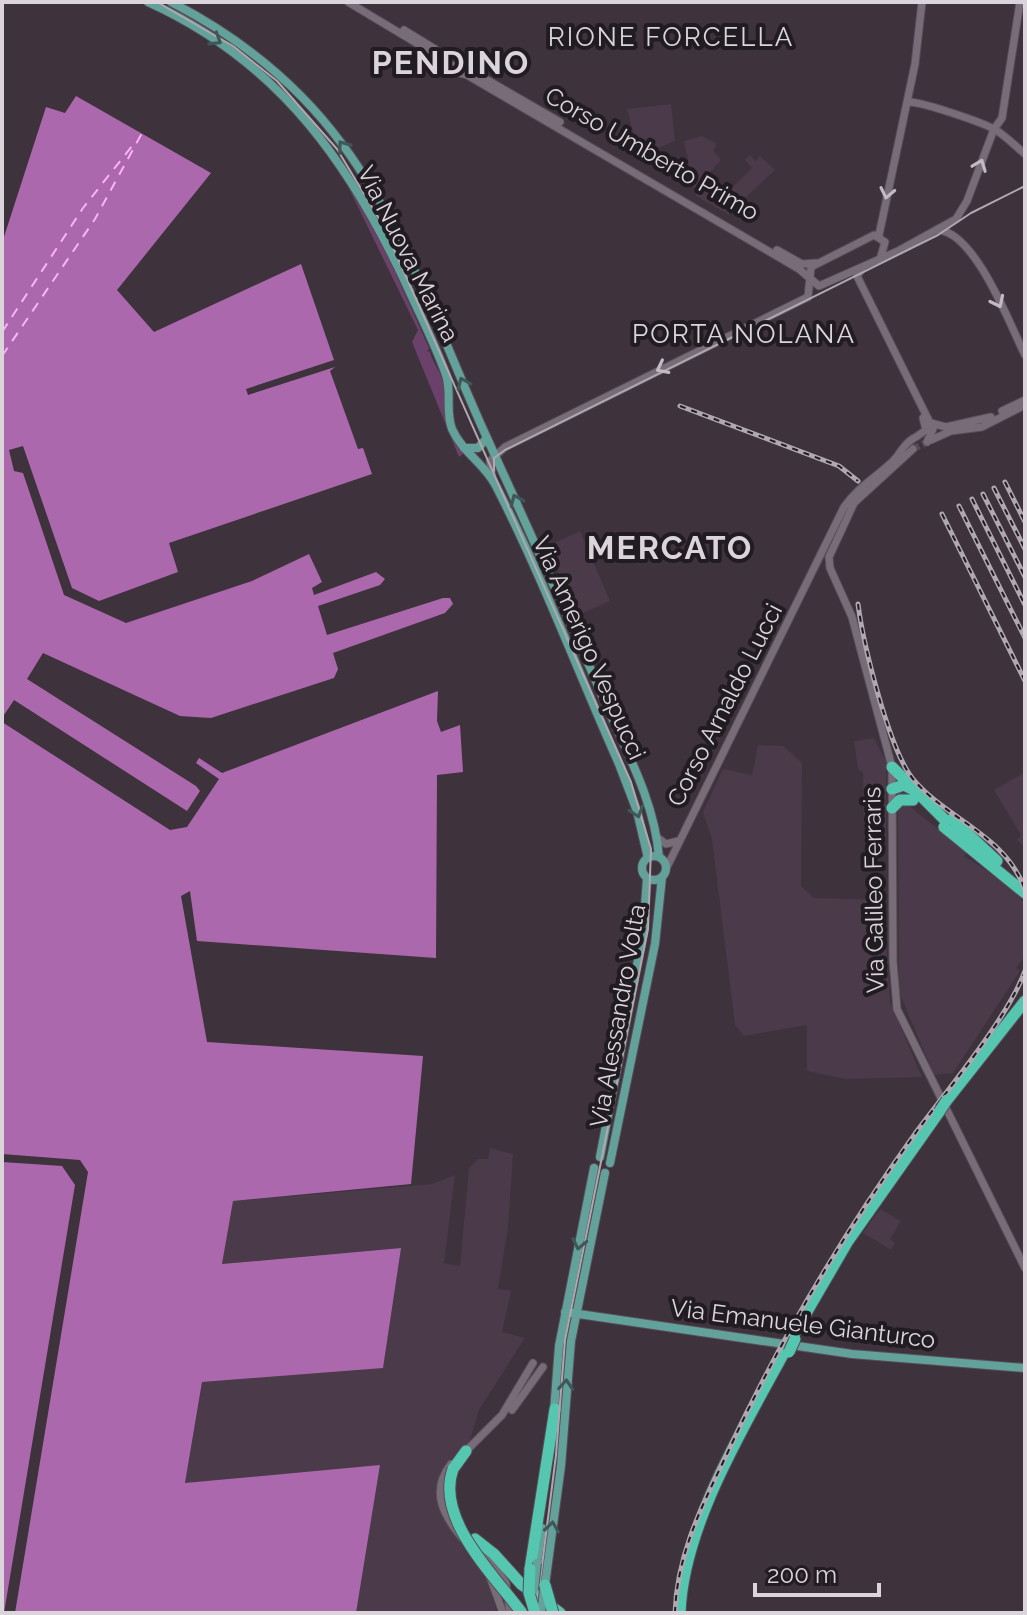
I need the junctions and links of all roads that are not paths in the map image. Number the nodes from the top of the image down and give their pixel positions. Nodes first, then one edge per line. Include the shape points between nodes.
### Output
1 (148, 2) edge
2 (171, 2) edge
3 (348, 2) edge
4 (357, 2) edge
5 (922, 2) edge
6 (1020, 2) edge
7 (434, 51) junction
8 (468, 73) junction
9 (908, 102) junction
10 (994, 129) junction
11 (1025, 154) edge
12 (939, 230) junction
13 (879, 235) junction
14 (879, 257) junction
15 (869, 261) junction
16 (816, 263) junction
17 (809, 279) junction
18 (833, 280) junction
19 (1025, 355) edge
20 (1025, 403) edge
21 (931, 423) junction
22 (981, 424) junction
23 (488, 441) junction
24 (505, 447) junction
25 (463, 448) junction
26 (913, 449) tunnel mouth
27 (495, 454) junction
28 (477, 462) joint
29 (893, 465) junction
30 (496, 486) junction
31 (824, 565) junction
32 (892, 767) junction
33 (895, 786) junction
34 (914, 795) junction
35 (892, 808) junction
36 (658, 838) junction
37 (680, 839) junction
38 (674, 851) junction
39 (660, 857) junction
40 (648, 858) junction
41 (997, 865) junction
42 (664, 873) junction
43 (647, 878) junction
44 (1025, 885) edge
45 (1025, 893) edge
46 (1025, 1001) edge
47 (1025, 1009) edge
48 (970, 1074) junction
49 (600, 1157) junction
50 (610, 1163) junction
51 (594, 1168) junction
52 (605, 1173) junction
53 (1025, 1268) edge
54 (565, 1312) junction
55 (576, 1314) junction
56 (536, 1364) junction
57 (1025, 1368) edge
58 (514, 1403) junction
59 (555, 1409) junction
60 (466, 1451) junction
61 (475, 1539) joint
62 (488, 1559) junction
63 (542, 1564) junction
64 (545, 1585) junction
65 (543, 1607) edge
66 (503, 1613) edge
67 (510, 1613) edge
68 (522, 1613) edge
69 (533, 1613) edge
70 (551, 1613) edge
71 (560, 1613) edge
72 (682, 1613) edge

1 -> 25 main road, Via Nuova Marina via 251,63 339,162 385,240 437,354 448,382 450,424
23 -> 2 main road, Via Nuova Marina via 390,224 340,142 254,53
3 - 7 main road
4 - 7 main road
5 - 9 main road
6 - 10 main road via 1008,91
7 - 8 main road
8 - 16 main road, Corso Umberto Primo via 786,256 802,264
8 - 17 main road, Corso Umberto Primo
9 - 10 main road via 923,102
9 -> 13 main road
10 - 11 main road
12 -> 10 main road via 956,219 967,201
12 - 14 main road
12 -> 19 main road via 968,250
13 - 14 main road via 886,247
13 - 16 main road
14 - 15 main road
15 - 18 main road
15 - 21 main road via 857,276
16 - 17 main road
17 - 18 main road via 819,286
17 -> 24 main road via 808,297
18 - 29 main road via 849,276 856,285 925,422 926,431 903,446
20 - 22 main road
21 - 22 main road
21 - 22 main road via 933,433 926,442
23 - 24 main road
23 - 25 main road via 475,449
23 - 27 main road, Via Nuova Marina
24 - 27 main road
25 - 28 main road, Via Nuova Marina
26 - 29 main road
27 - 30 main road via 489,465
36 -> 27 main road, Via Amerigo Vespucci via 636,774
28 - 30 main road, Via Amerigo Vespucci
29 - 31 main road, Corso Arnaldo Lucci via 849,510
30 -> 40 main road, Via Amerigo Vespucci via 619,764
31 - 32 main road, Via Galileo Ferraris via 852,617
31 - 37 main road, Corso Arnaldo Lucci via 811,577
32 - 33 main road, Via Galileo Ferraris
32 - 34 highway
33 - 34 highway
33 - 35 main road, Via Galileo Ferraris
34 - 35 highway
34 - 41 highway
35 - 53 main road, Via Galileo Ferraris via 897,1009
36 - 37 main road via 668,844
36 - 39 main road, Via Amerigo Vespucci
37 - 38 main road, Corso Arnaldo Lucci
38 - 39 main road
38 - 42 main road, Corso Arnaldo Lucci
39 - 40 main road
39 - 42 main road
40 - 43 main road, Via Amerigo Vespucci via 642,869
41 - 44 highway
41 - 45 highway
42 - 43 main road
42 - 50 main road, Via Alessandro Volta via 655,944
43 - 49 main road, Via Alessandro Volta via 643,934
46 - 48 highway
47 - 48 highway
48 - 72 highway, bridge via 860,1223 793,1339 744,1433 693,1550
49 - 50 main road
49 - 51 main road, Via Alessandro Volta
50 - 52 main road, Via Alessandro Volta
51 - 52 main road
51 -> 54 main road, Via Alessandro Volta
52 - 55 main road, Via Alessandro Volta
54 - 55 main road, Via Emanuele Gianturco
54 - 59 main road, Via Alessandro Volta
55 - 57 main road, Via Emanuele Gianturco via 852,1354
63 -> 55 main road, Via Alessandro Volta via 558,1490
56 - 58 main road
56 - 58 main road
56 - 58 main road
58 - 60 main road
58 - 61 main road, bridge via 457,1471 457,1515
59 - 63 main road, Via Alessandro Volta
59 - 69 highway, bridge via 530,1569
60 - 62 main road via 448,1468 440,1494 445,1516
60 - 68 highway, bridge via 449,1481 453,1515
61 - 62 highway
62 - 65 highway
62 - 66 main road
62 - 67 main road via 509,1592
63 - 64 main road
63 - 69 main road, bridge
64 - 65 main road, bridge
64 - 70 highway, bridge
65 - 70 main road
65 - 71 highway

